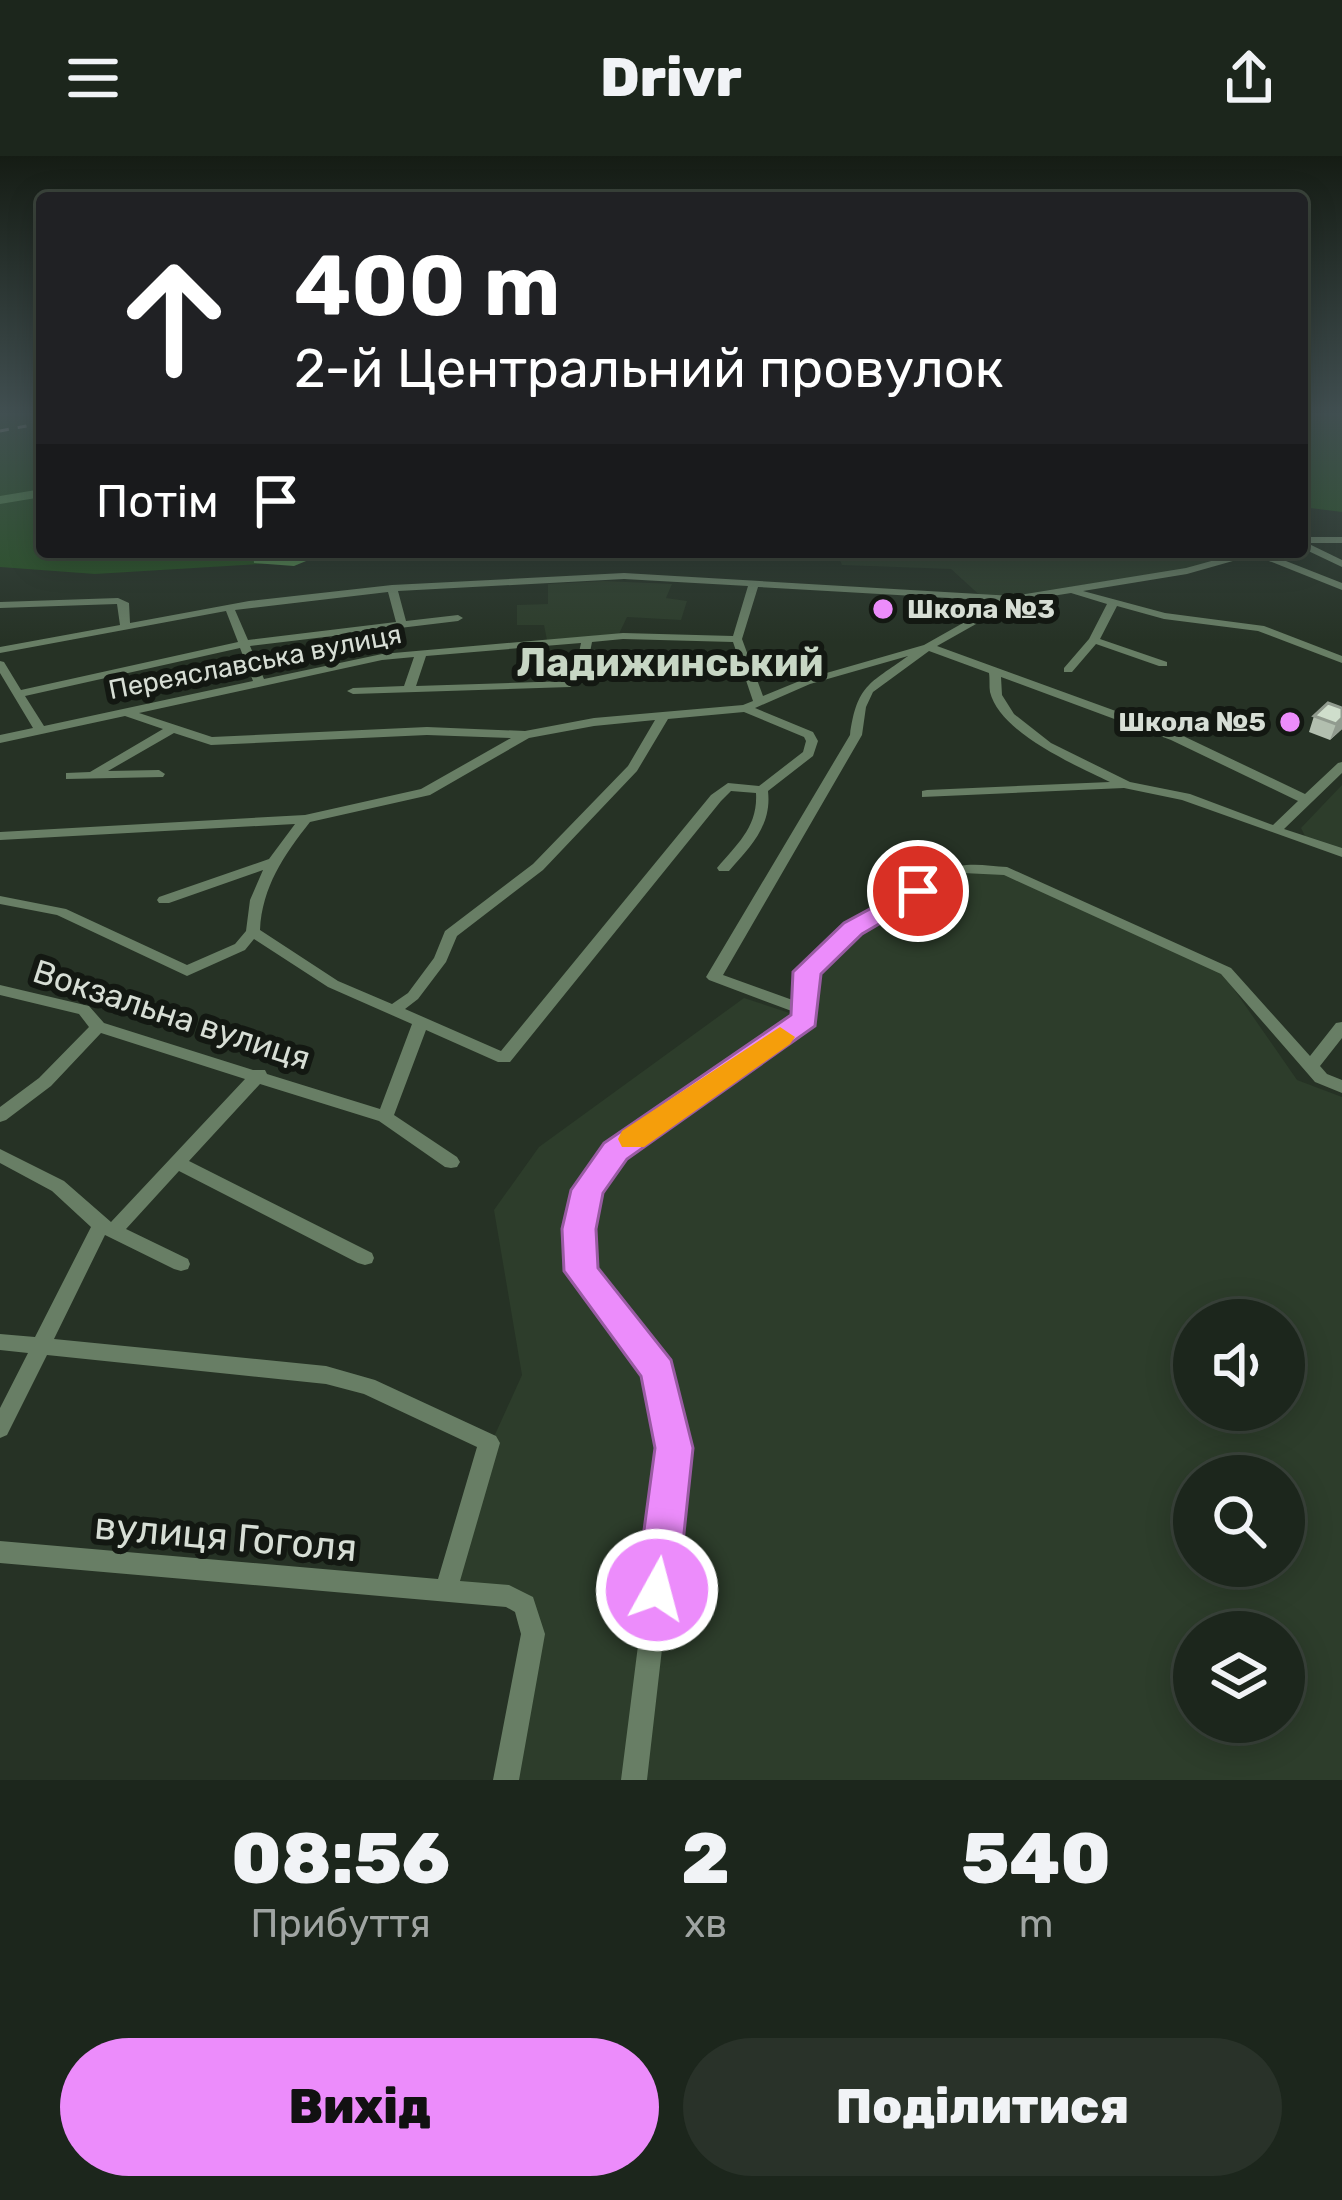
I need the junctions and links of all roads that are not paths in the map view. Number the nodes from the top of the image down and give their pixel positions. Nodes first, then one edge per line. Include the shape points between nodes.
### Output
1 (1342, 540) edge
2 (1308, 541) edge
3 (1308, 542) edge
4 (1233, 558) edge
5 (1270, 558) edge
6 (1342, 564) edge
7 (754, 584) junction
8 (1342, 586) edge
9 (392, 588) junction
10 (1073, 591) junction
11 (1013, 599) junction
12 (1113, 603) junction
13 (0, 605) edge
14 (229, 607) junction
15 (458, 618) dead end
16 (402, 624) junction
17 (125, 627) junction
18 (587, 638) junction
19 (737, 639) junction
20 (1094, 640) junction
21 (242, 644) junction
22 (928, 647) junction
23 (0, 650) edge
24 (421, 654) junction
25 (1342, 660) edge
26 (0, 664) edge
27 (1163, 664) dead end
28 (1068, 670) dead end
29 (995, 672) junction
30 (259, 681) junction
31 (409, 688) junction
32 (353, 691) dead end
33 (16, 694) junction
34 (752, 704) junction
35 (125, 712) junction
36 (663, 717) junction
37 (40, 730) junction
38 (170, 730) junction
39 (525, 735) junction
40 (0, 739) edge
41 (1342, 766) edge
42 (94, 774) junction
43 (159, 774) dead end
44 (70, 776) dead end
45 (1126, 785) junction
46 (762, 790) junction
47 (927, 794) dead end
48 (1306, 800) junction
49 (305, 819) junction
50 (1274, 830) junction
51 (0, 836) edge
52 (1342, 853) edge
53 (273, 862) junction
54 (724, 868) dead end
55 (0, 900) edge
56 (164, 900) dead end
57 (253, 932) junction
58 (0, 990) edge
59 (397, 1008) junction
60 (805, 1010) junction
61 (420, 1025) junction
62 (98, 1027) junction
63 (1342, 1027) edge
64 (1310, 1066) junction
65 (259, 1074) junction
66 (1342, 1087) edge
67 (0, 1116) edge
68 (385, 1117) junction
69 (0, 1155) edge
70 (176, 1162) junction
71 (451, 1162) dead end
72 (107, 1228) junction
73 (365, 1258) dead end
74 (181, 1264) dead end
75 (0, 1342) edge
76 (40, 1345) junction
77 (0, 1430) edge
78 (0, 1552) edge
79 (446, 1591) junction
80 (506, 1780) edge
81 (634, 1780) edge

1 - 2 street
3 - 6 street
4 - 10 street
5 - 8 street
7 - 9 street via 612,576
7 - 11 street
7 - 19 street
9 - 14 street
9 - 16 street
10 - 11 street
10 - 12 street
11 - 22 street
12 - 20 street
12 - 25 street via 1260,628
13 - 17 street via 124,603
14 - 17 street
14 - 21 street
15 - 16 street
16 - 21 street
17 - 23 street
18 - 19 street, Переяславська вулиця
18 - 24 street, Переяславська вулиця
18 - 31 street via 579,678 570,684
19 - 34 street
20 - 27 street
20 - 28 street
21 - 30 street
21 - 33 street
22 - 29 street
22 - 34 street
22 - 60 street via 868,690 856,736 714,977
24 - 30 street, Переяславська вулиця
24 - 31 street
26 - 33 street
29 - 45 street via 996,695 1010,716 1047,746
29 - 48 street via 1175,737
30 - 35 street, Переяславська вулиця
31 - 32 street
33 - 37 street
34 - 36 street
34 - 46 street via 812,741
35 - 37 street, Переяславська вулиця
35 - 38 street
36 - 39 street
36 - 59 street via 633,768 538,867 450,934 441,959
37 - 40 street, Переяславська вулиця
38 - 39 street via 223,741
38 - 42 street
39 - 49 street via 425,792
41 - 48 street
42 - 43 street
42 - 44 street
45 - 47 street
45 - 50 street
46 - 54 street via 766,813
46 - 61 street via 728,787 716,798 504,1058
48 - 50 street
49 - 51 street
49 - 53 street
50 - 52 street
53 - 56 street
53 - 57 street via 252,909
55 - 57 street via 61,912 187,971 240,947
57 - 59 street via 333,984
58 - 62 street, Вокзальна вулиця via 84,1010
59 - 61 street
60 - 64 street via 807,972 853,928 950,872 1007,871 1226,971
60 - 81 street via 805,1019 616,1151 587,1190 581,1271 658,1371 674,1448
61 - 68 street
62 - 65 street, Вокзальна вулиця
62 - 67 street
63 - 64 street
64 - 66 street
65 - 68 street, Вокзальна вулиця
65 - 70 street
68 - 71 street, Вокзальна вулиця
69 - 72 street via 58,1186
70 - 72 street
70 - 73 street
72 - 74 street
72 - 76 street
75 - 76 street
76 - 77 street
76 - 79 street via 326,1375 368,1386 489,1443
78 - 79 street, вулиця Гоголя
79 - 80 street, вулиця Гоголя via 509,1596 525,1605 533,1634

